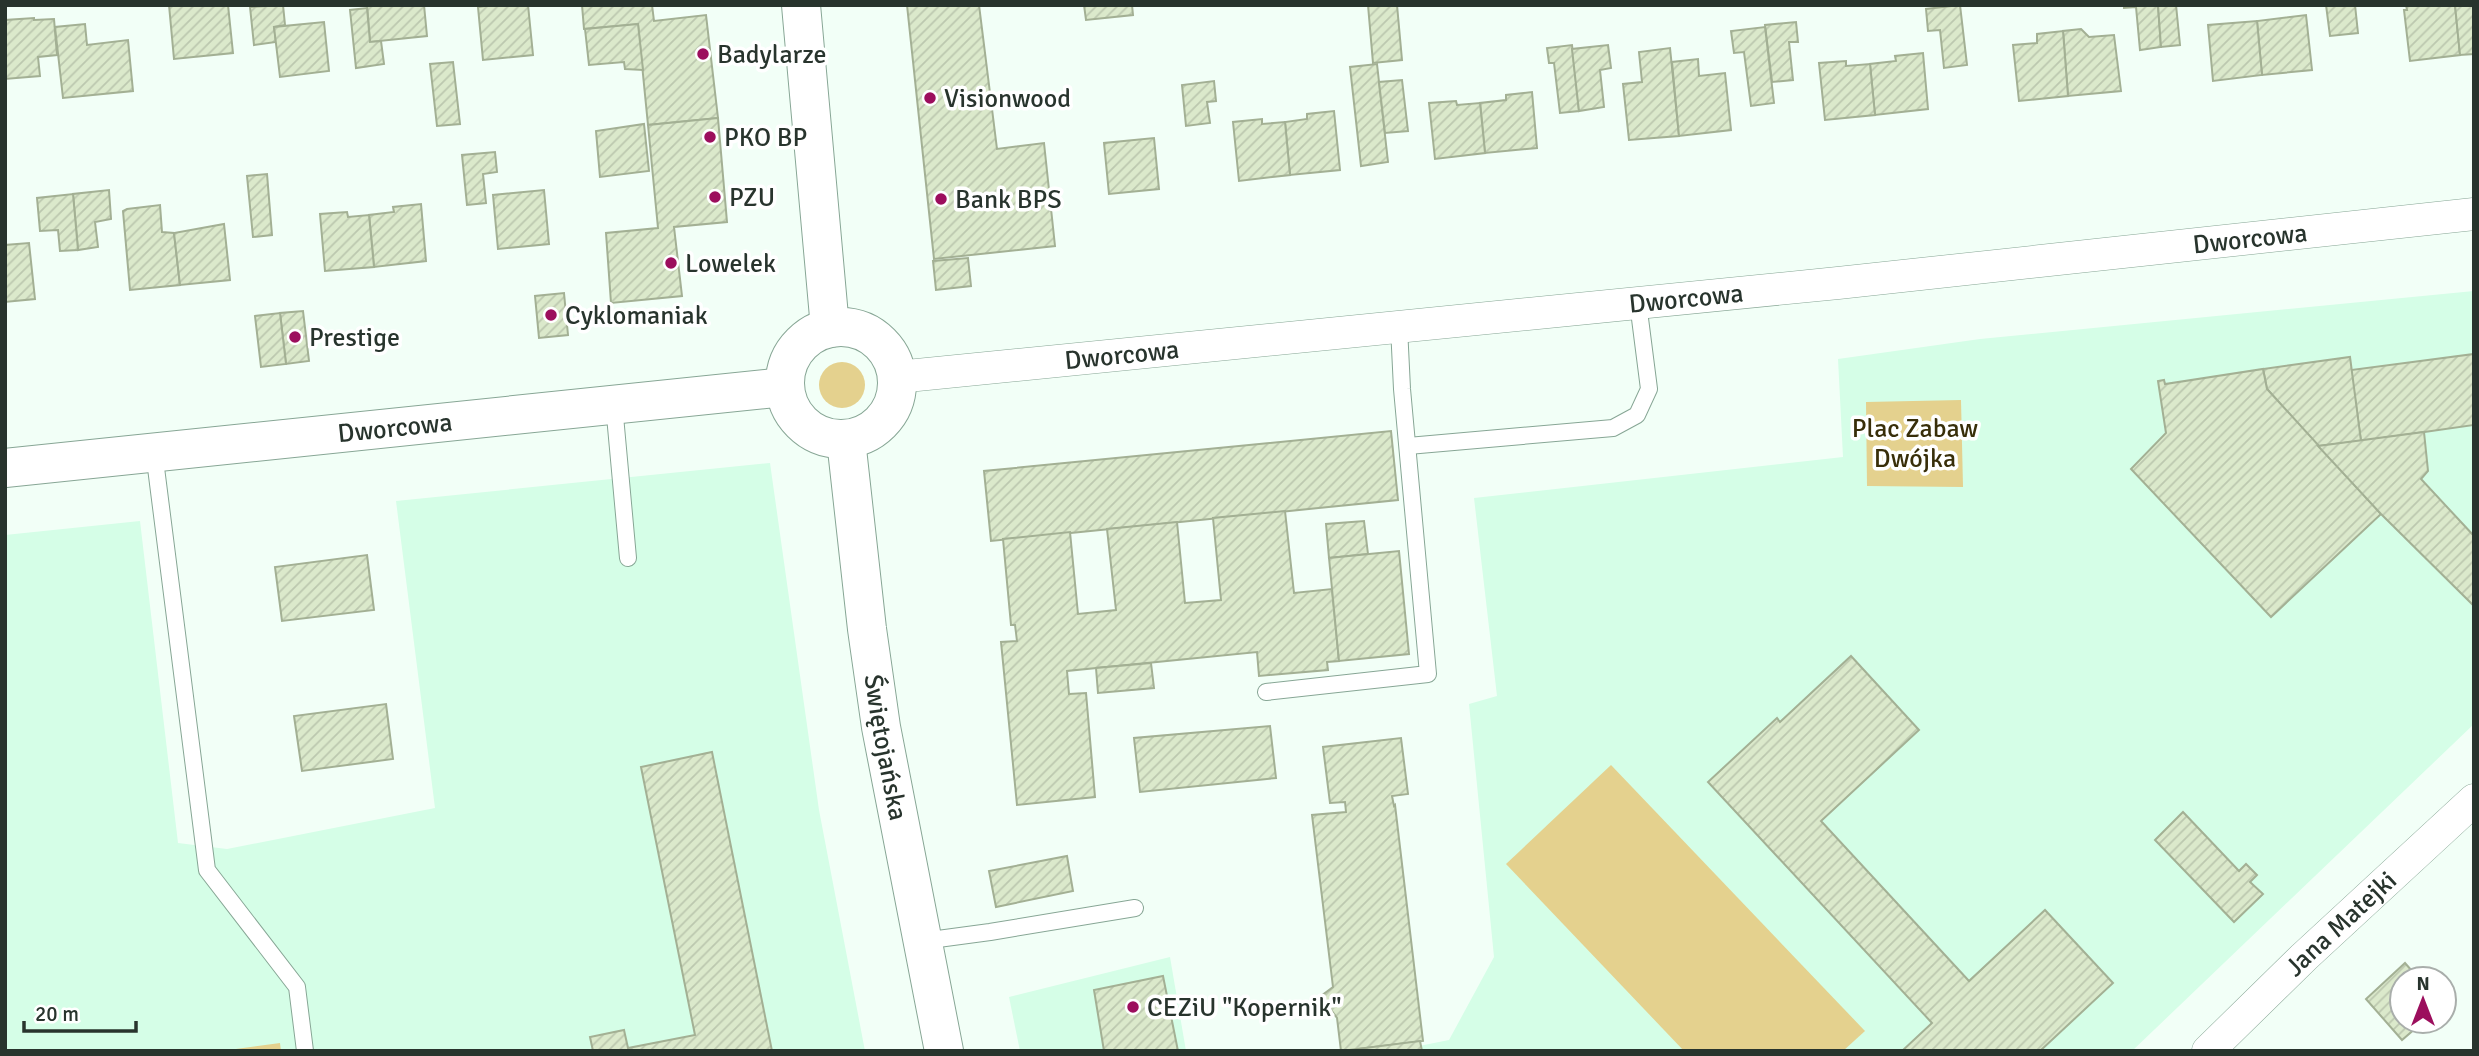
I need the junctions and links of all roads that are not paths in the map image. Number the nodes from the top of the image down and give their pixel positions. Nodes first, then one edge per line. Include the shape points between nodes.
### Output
1 (801, 5) edge
2 (2474, 214) edge
3 (1638, 303) junction
4 (830, 327) junction
5 (1399, 327) junction
6 (897, 377) junction
7 (784, 387) junction
8 (614, 405) junction
9 (846, 440) junction
10 (1408, 446) junction
11 (154, 452) junction
12 (5, 468) edge
13 (628, 558) dead end
14 (1266, 692) dead end
15 (2474, 800) edge
16 (1135, 908) dead end
17 (923, 941) junction
18 (305, 1051) edge
19 (944, 1051) edge
20 (2208, 1051) edge

1 - 4 street
2 - 3 street, Dworcowa
3 - 5 street, Dworcowa
3 - 10 lane via 1649,389 1637,415 1613,428
4 - 6 street via 867,333 892,359
4 - 7 street via 815,332 791,355
5 - 6 street, Dworcowa
5 - 10 lane
6 - 9 street via 890,412 863,435
7 - 8 street, Dworcowa
7 - 9 street via 788,405 811,432
8 - 11 street, Dworcowa
8 - 13 lane
9 - 17 street, Świętojańska via 881,727
10 - 14 lane via 1428,674
11 - 12 street, Dworcowa
11 - 18 lane via 207,870 297,986
15 - 20 street, Jana Matejki
16 - 17 lane
17 - 19 street, Świętojańska

